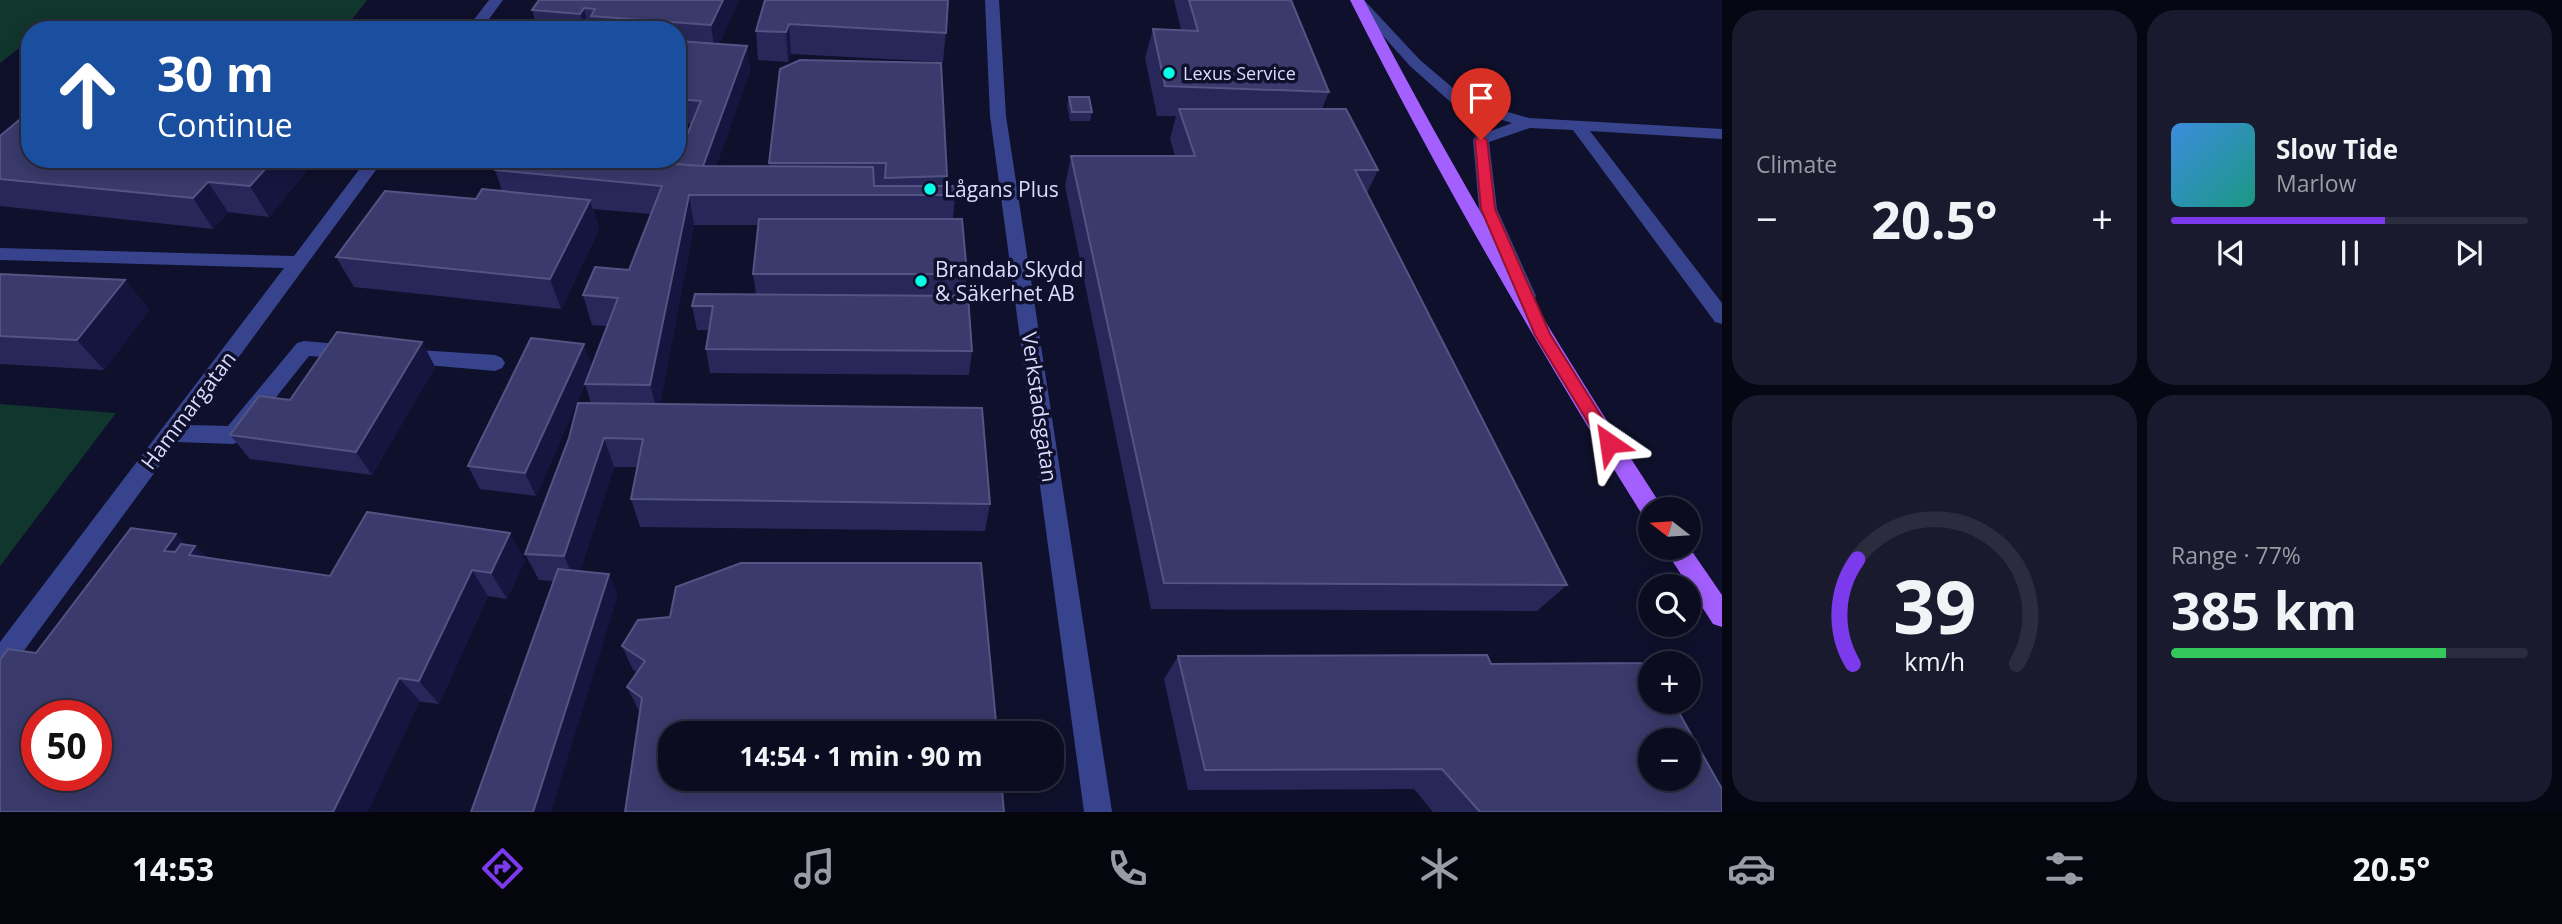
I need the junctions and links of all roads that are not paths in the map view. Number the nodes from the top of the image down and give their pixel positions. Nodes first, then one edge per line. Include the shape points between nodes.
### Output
1 (496, 0) edge
2 (992, 0) edge
3 (1357, 0) edge
4 (480, 21) edge
5 (1528, 123) junction
6 (1578, 126) junction
7 (1722, 134) edge
8 (369, 168) edge
9 (0, 254) edge
10 (298, 262) junction
11 (1722, 317) edge
12 (1543, 335) junction
13 (495, 363) dead end
14 (170, 433) junction
15 (1644, 497) edge
16 (1684, 560) edge
17 (1722, 616) edge
18 (0, 662) edge
19 (1098, 812) edge

1 - 4 street
2 - 19 street, Verkstadsgatan via 998,116
3 - 5 street via 1415,64 1461,103
3 - 12 main road via 1399,84
5 - 6 street
5 - 12 street via 1481,140 1488,209
6 - 7 street
6 - 11 street
8 - 10 street, Hammargatan
9 - 10 street
10 - 14 street, Hammargatan
12 - 15 main road
13 - 14 street via 304,348 233,435
14 - 18 street, Hammargatan
16 - 17 main road

